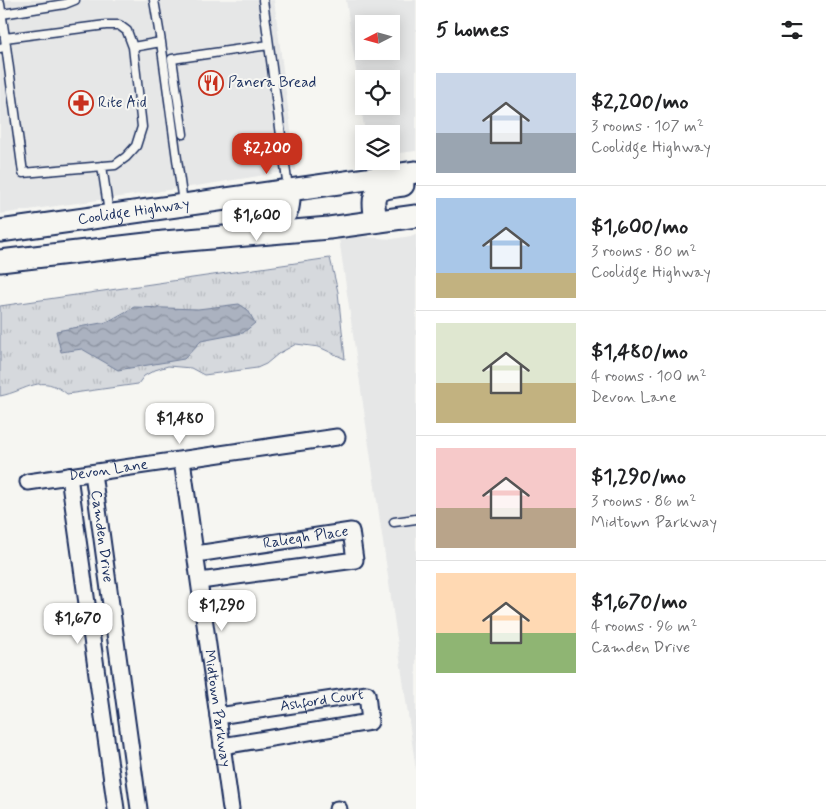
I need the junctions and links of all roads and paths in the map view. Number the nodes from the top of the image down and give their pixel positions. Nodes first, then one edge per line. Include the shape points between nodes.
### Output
1 (75, 0) edge
2 (154, 0) edge
3 (263, 0) edge
4 (0, 4) edge
5 (2, 14) junction
6 (5, 38) junction
7 (161, 42) junction
8 (269, 45) junction
9 (3, 47) edge
10 (132, 47) junction
11 (183, 134) dead end
12 (102, 166) junction
13 (416, 172) edge
14 (416, 183) edge
15 (289, 190) junction
16 (183, 205) junction
17 (109, 215) junction
18 (416, 216) edge
19 (376, 222) junction
20 (0, 231) edge
21 (164, 242) junction
22 (0, 261) edge
23 (337, 438) dead end
24 (182, 460) junction
25 (93, 473) junction
26 (69, 476) junction
27 (28, 482) dead end
28 (416, 519) edge
29 (394, 522) dead end
30 (196, 554) junction
31 (200, 582) junction
32 (122, 688) junction
33 (100, 692) junction
34 (218, 716) junction
35 (222, 746) junction
36 (116, 809) edge
37 (139, 809) edge
38 (231, 809) edge

1 - 5 lane
2 - 7 lane
3 - 8 lane
4 - 5 lane
5 - 6 lane
6 - 9 lane
6 - 10 lane via 106,25 119,26 127,31
7 - 10 lane
7 - 16 lane
8 - 11 lane via 172,59
8 - 15 lane
9 - 12 lane via 23,173
10 - 12 lane via 142,127 136,146 126,157 114,165
12 - 17 lane
13 - 15 main road, Coolidge Highway
14 - 19 main road via 380,189 373,207
15 - 16 main road, Coolidge Highway
15 - 21 main road via 288,210 277,221 180,233
16 - 17 main road, Coolidge Highway
17 - 20 main road, Coolidge Highway
18 - 19 main road
19 - 21 main road
21 - 22 main road
23 - 24 street, Devon Lane
24 - 25 street, Devon Lane
24 - 30 street, Midtown Parkway
25 - 26 street, Devon Lane
25 - 32 street, Camden Drive
26 - 27 street, Devon Lane
26 - 33 street, Camden Drive
28 - 29 lane
30 - 31 street, Midtown Parkway
30 - 31 street, Raliegh Place via 351,531 355,560
31 - 34 street, Midtown Parkway
32 - 33 street
32 - 37 street, Camden Drive
33 - 36 street, Camden Drive
34 - 35 street, Midtown Parkway
34 - 35 street, Ashford Court via 367,694 370,722
35 - 38 street, Midtown Parkway

